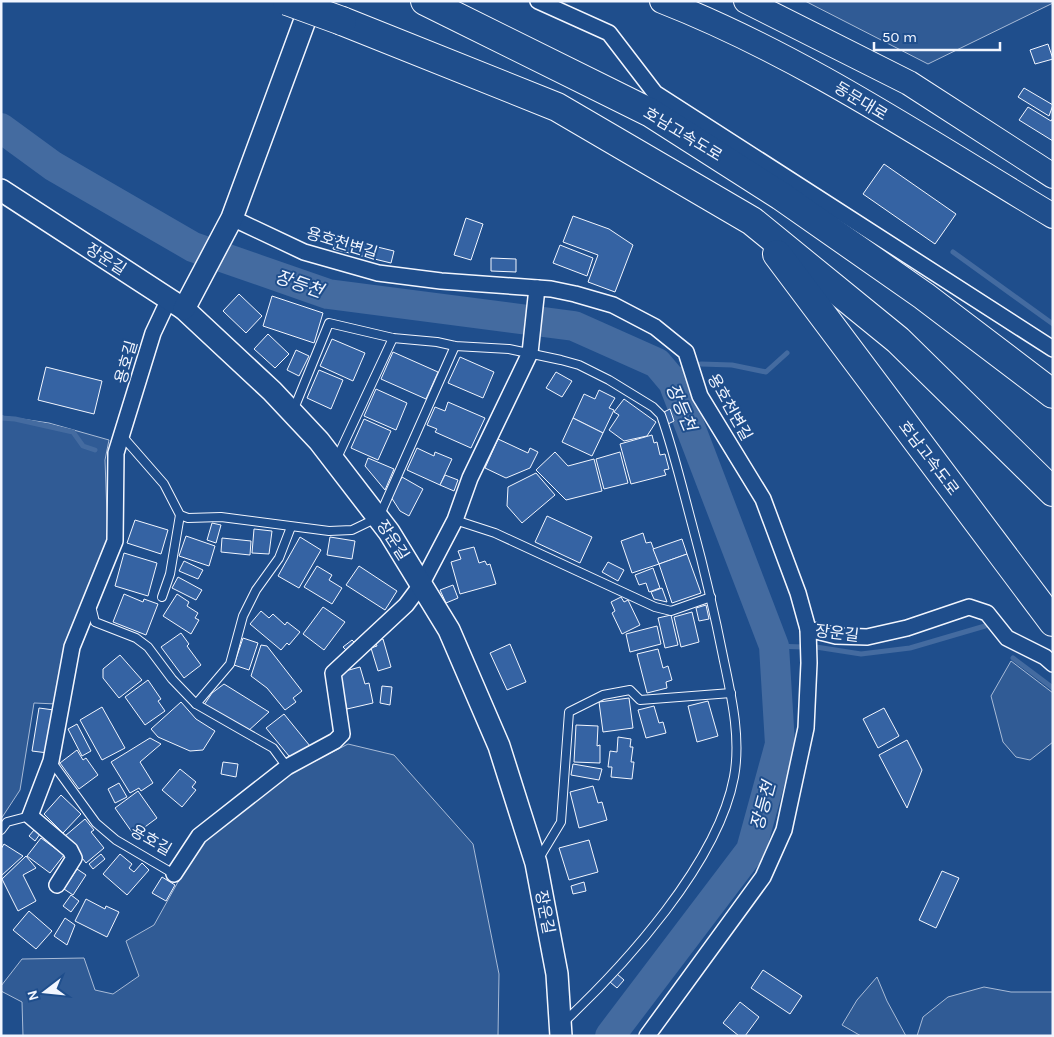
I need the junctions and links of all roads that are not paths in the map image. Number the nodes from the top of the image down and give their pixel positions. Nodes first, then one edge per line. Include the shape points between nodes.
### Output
1 (287, 1) edge
2 (312, 1) edge
3 (424, 1) edge
4 (538, 1) edge
5 (662, 1) edge
6 (746, 1) edge
7 (1053, 176) edge
8 (1, 190) edge
9 (1053, 216) edge
10 (752, 221) junction
11 (230, 224) junction
12 (536, 292) junction
13 (181, 302) junction
14 (393, 338) junction
15 (454, 346) junction
16 (531, 347) junction
17 (1053, 349) edge
18 (1053, 394) edge
19 (293, 413) junction
20 (122, 437) junction
21 (336, 462) junction
22 (1053, 492) edge
23 (180, 515) junction
24 (379, 517) junction
25 (455, 520) junction
26 (291, 527) junction
27 (421, 585) junction
28 (162, 596) dead end
29 (711, 596) junction
30 (90, 599) junction
31 (1053, 622) edge
32 (808, 629) junction
33 (1053, 664) edge
34 (731, 693) junction
35 (196, 704) junction
36 (51, 761) junction
37 (287, 768) junction
38 (30, 816) junction
39 (1, 830) edge
40 (536, 863) junction
41 (174, 874) joint
42 (57, 885) dead end
43 (558, 1032) edge
44 (647, 1036) edge

1 - 10 highway, 호남고속도로, bridge via 557,107
2 - 11 street
3 - 18 highway, 호남고속도로 via 651,114 781,196 931,302
4 - 17 street via 609,33 654,93
5 - 9 main road, 동문대로 via 819,76
6 - 7 main road via 909,83
8 - 13 street, 장운길
10 - 22 highway, 호남고속도로 via 898,340
10 - 31 highway, 호남고속도로
11 - 12 street, 용호천변길 via 304,252 378,273
11 - 13 street
12 - 16 street
12 - 32 street, 용호천변길 via 575,294 613,305 655,326 686,352 700,396 763,499
13 - 19 street, 장운길
13 - 20 street, 용호길 via 153,332
14 - 15 lane
14 - 19 lane via 330,323
14 - 21 lane
15 - 16 lane
15 - 24 lane
16 - 25 street via 470,478
16 - 29 lane via 609,380 661,415
19 - 21 street, 장운길
20 - 23 lane via 164,484
20 - 30 street, 용호길 via 116,453 115,541
21 - 24 street, 장운길
23 - 26 lane
23 - 28 lane via 170,574
24 - 26 lane via 352,530
24 - 27 street, 장운길
25 - 27 street
25 - 29 lane via 495,533 654,607 671,611
26 - 35 lane via 279,558 256,590 243,616 230,664
27 - 37 street, 용호길 via 406,604 333,673 342,734
27 - 40 street, 장운길 via 449,630 499,746
29 - 34 lane
30 - 35 lane via 95,622 136,638
30 - 36 street, 용호길 via 72,647
32 - 33 street, 장운길 via 836,636 867,637 969,608 988,612 1007,638
32 - 44 street, 장운길 via 806,728 784,830 763,877
34 - 40 lane via 640,700 630,690 603,695 568,712 561,822
34 - 43 lane via 736,730 734,779 718,825 700,862 606,983
35 - 37 lane via 273,748
36 - 38 street, 용호길
36 - 41 lane, 용호길 via 96,823 116,840
37 - 41 street, 용호길 via 199,836
38 - 39 lane via 7,822
38 - 42 street via 70,850 74,858
40 - 43 street, 장운길 via 557,974

